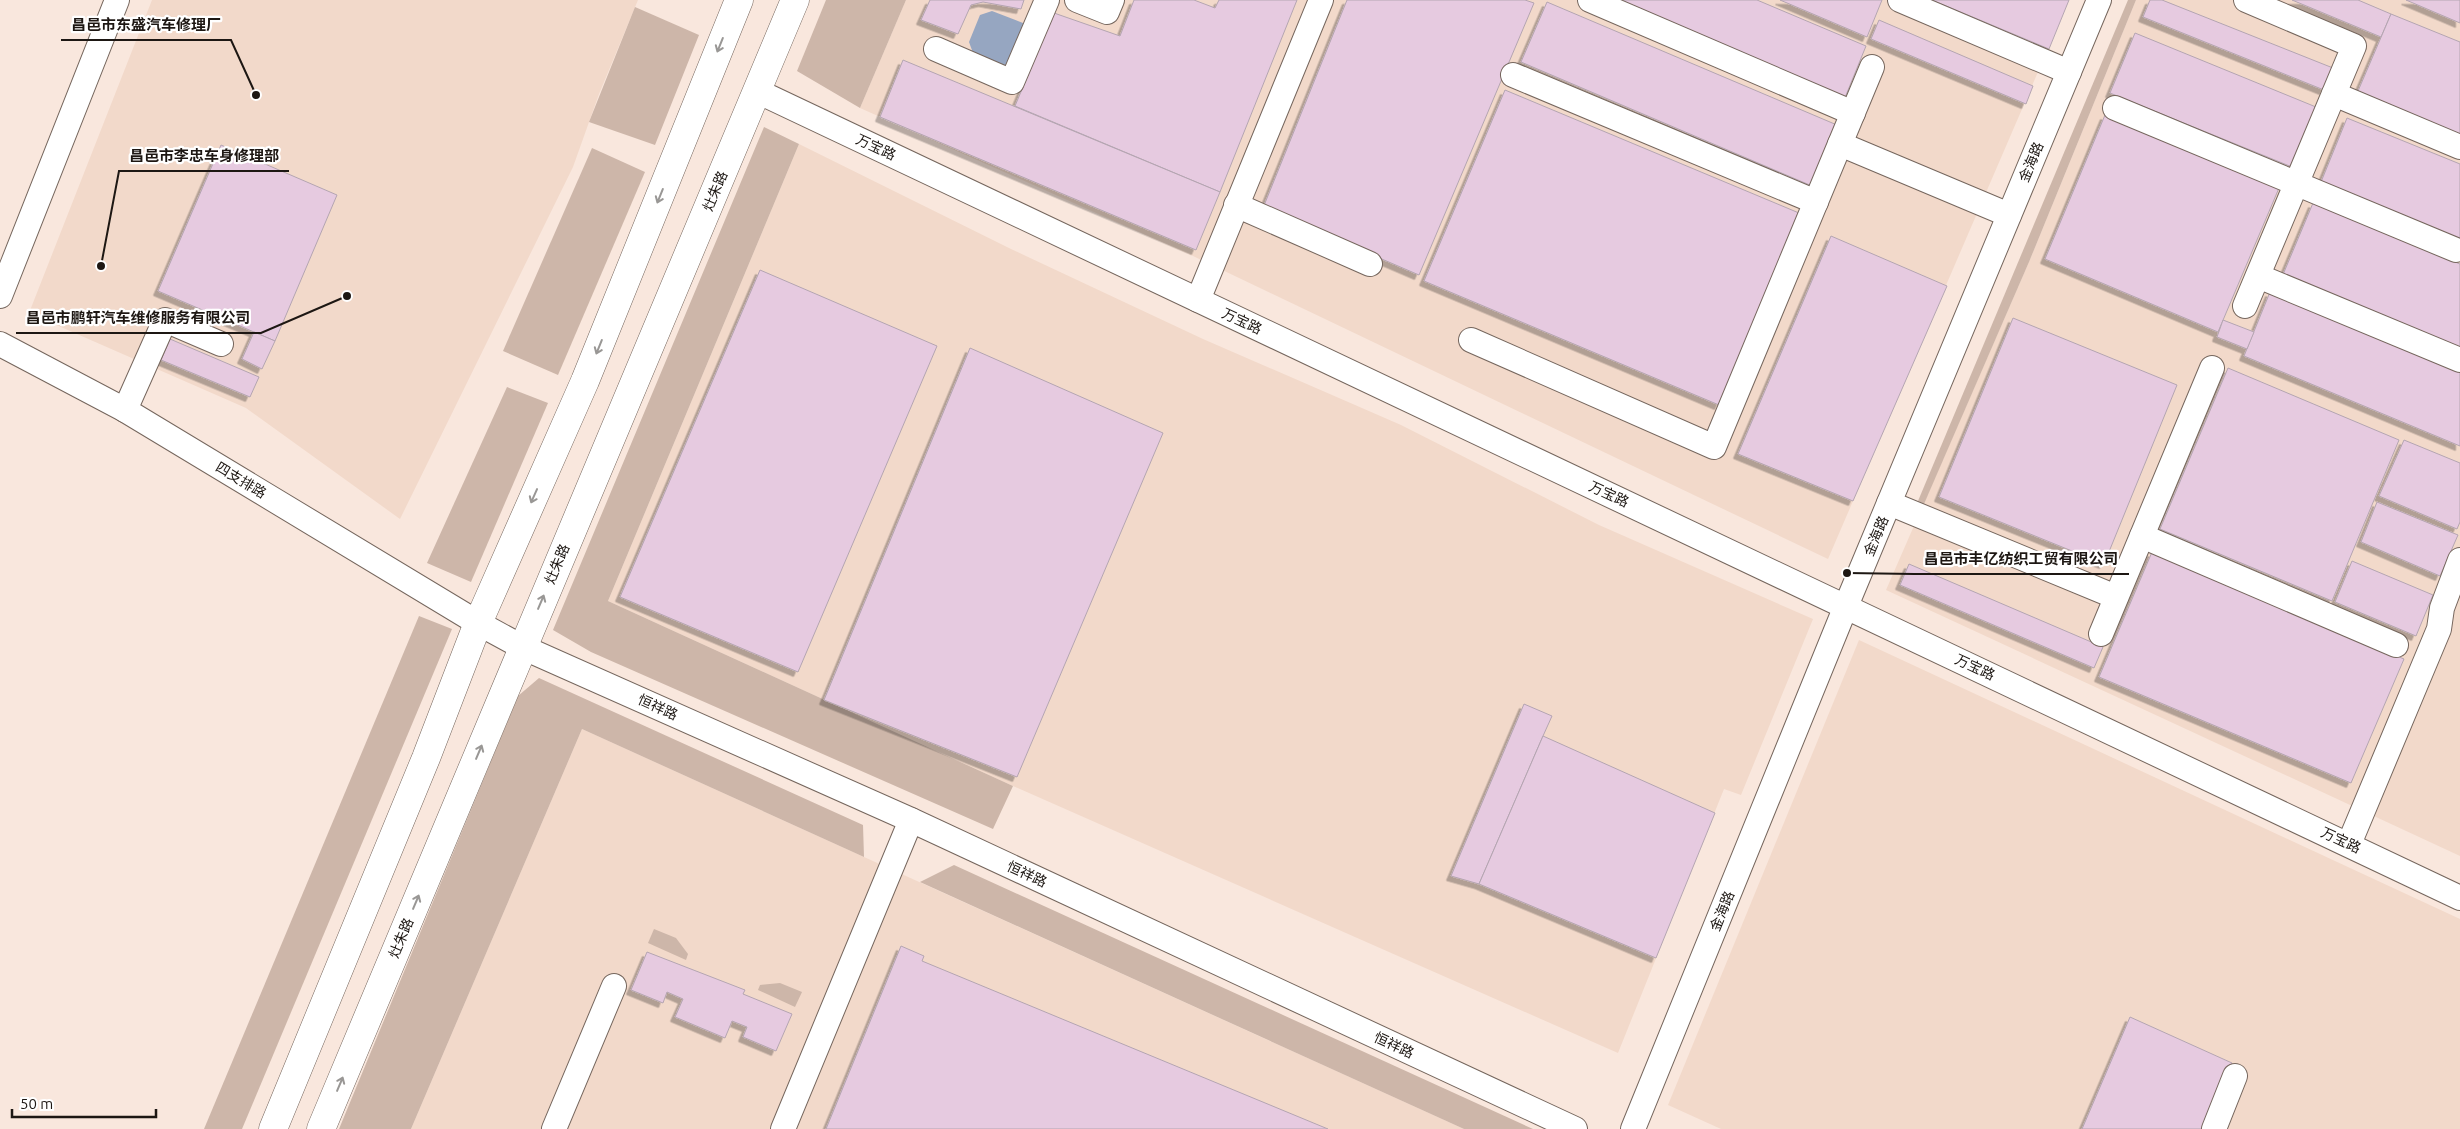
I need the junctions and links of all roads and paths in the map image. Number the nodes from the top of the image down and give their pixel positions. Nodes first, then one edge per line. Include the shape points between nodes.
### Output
1 (117, 0) edge
2 (739, 0) edge
3 (795, 0) edge
4 (1047, 0) edge
5 (1077, 0) edge
6 (1112, 0) edge
7 (1321, 0) edge
8 (1590, 0) edge
9 (1900, 0) edge
10 (2099, 0) edge
11 (2246, 0) edge
12 (936, 49) dead end
13 (1872, 68) dead end
14 (2069, 72) junction
15 (1513, 75) dead end
16 (757, 91) junction
17 (2334, 94) junction
18 (2115, 108) dead end
19 (1853, 113) junction
20 (1840, 144) junction
21 (2460, 147) edge
22 (2296, 183) junction
23 (1816, 202) junction
24 (1236, 205) junction
25 (2009, 215) junction
26 (2456, 250) dead end
27 (1370, 264) dead end
28 (2258, 276) junction
29 (0, 296) edge
30 (1198, 300) junction
31 (2245, 306) dead end
32 (1471, 340) dead end
33 (0, 344) edge
34 (221, 344) dead end
35 (2460, 360) edge
36 (2212, 368) dead end
37 (125, 410) junction
38 (1889, 503) junction
39 (2142, 536) junction
40 (2460, 560) edge
41 (2116, 597) junction
42 (1846, 606) junction
43 (478, 623) junction
44 (2100, 634) dead end
45 (2396, 645) dead end
46 (522, 647) junction
47 (911, 820) junction
48 (2348, 844) junction
49 (2460, 898) edge
50 (614, 986) dead end
51 (2235, 1076) dead end
52 (273, 1129) edge
53 (321, 1129) edge
54 (554, 1129) edge
55 (783, 1129) edge
56 (1575, 1129) edge
57 (1633, 1129) edge
58 (2214, 1129) edge

1 - 29 street
2 -> 43 main road via 585,381
3 - 16 main road, 灶朱路
4 - 12 street via 1012,82
5 - 6 street via 1107,12
7 - 24 street
8 - 19 street
9 - 14 street
10 - 14 street, 金海路
11 - 17 street via 2354,46
13 - 19 street
14 - 25 street, 金海路
15 - 23 street
16 - 30 street, 万宝路
46 -> 16 main road, 灶朱路
17 - 21 street
17 - 22 street
18 - 22 street
19 - 20 street
20 - 23 street
20 - 25 street
22 - 26 street
22 - 28 street
23 - 32 street via 1714,447
24 - 27 street
24 - 30 street
25 - 38 street, 金海路
28 - 31 street
28 - 35 street
30 - 42 street, 万宝路
33 - 37 street, 四支排路
34 - 37 street via 165,320
36 - 39 street
37 - 43 street, 四支排路
38 - 41 street
38 - 42 street, 金海路
39 - 41 street
39 - 45 street
40 - 48 street via 2442,608 2439,629
41 - 44 street
42 - 48 street, 万宝路
42 - 57 street, 金海路
43 - 46 street, 恒祥路
43 - 52 main road
46 - 47 street, 恒祥路
53 -> 46 main road, 灶朱路
47 - 55 street
47 - 56 street, 恒祥路
48 - 49 street, 万宝路
50 - 54 street
51 - 58 street

